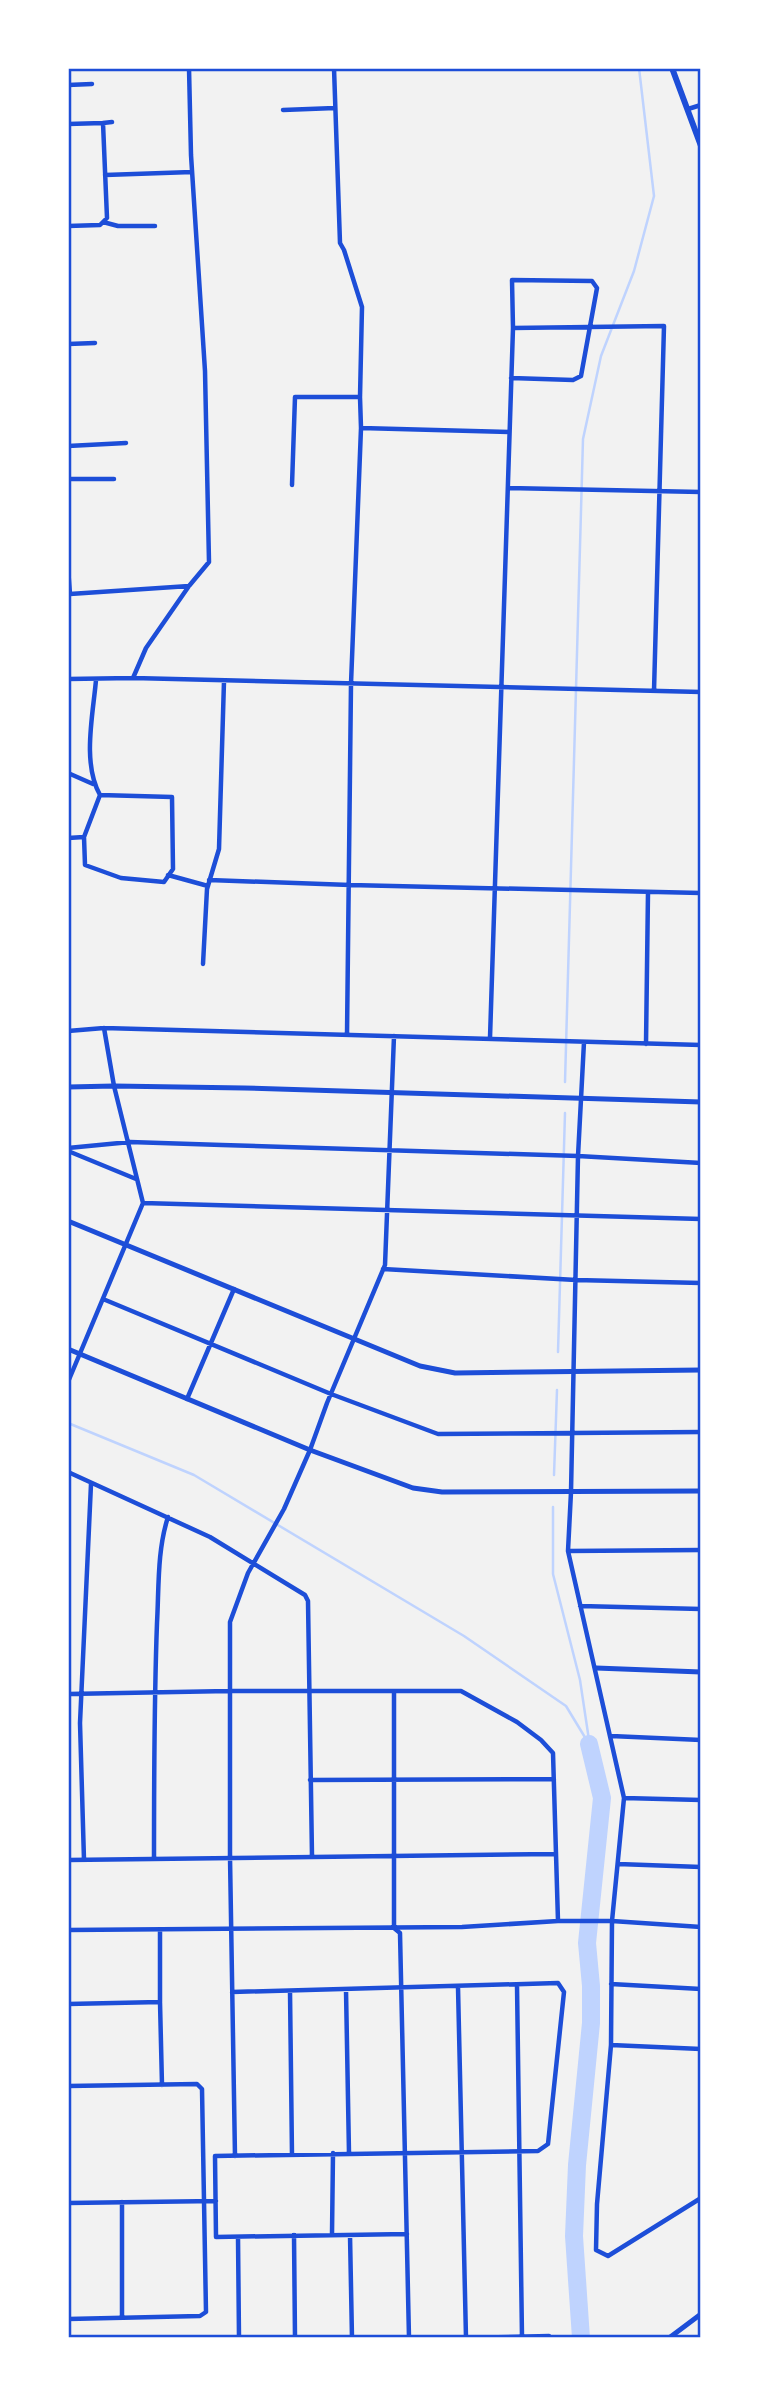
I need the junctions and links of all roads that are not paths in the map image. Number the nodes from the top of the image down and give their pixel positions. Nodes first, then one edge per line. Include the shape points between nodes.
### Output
1 (189, 68) edge
2 (334, 68) edge
3 (672, 68) edge
4 (92, 83) dead end
5 (68, 85) edge
6 (701, 105) edge
7 (335, 108) junction
8 (688, 109) junction
9 (283, 110) dead end
10 (112, 122) dead end
11 (103, 123) junction
12 (68, 124) edge
13 (701, 146) edge
14 (192, 172) junction
15 (105, 175) junction
16 (103, 222) junction
17 (68, 226) edge
18 (155, 226) dead end
19 (513, 328) junction
20 (591, 329) junction
21 (68, 344) edge
22 (95, 344) dead end
23 (511, 378) junction
24 (360, 397) junction
25 (361, 428) junction
26 (509, 432) junction
27 (126, 443) dead end
28 (68, 446) edge
29 (68, 479) edge
30 (114, 479) dead end
31 (292, 485) dead end
32 (508, 488) junction
33 (660, 492) junction
34 (701, 492) edge
35 (68, 568) edge
36 (189, 586) junction
37 (69, 594) edge
38 (133, 678) junction
39 (68, 679) edge
40 (96, 680) junction
41 (225, 681) junction
42 (351, 684) junction
43 (502, 688) junction
44 (654, 691) junction
45 (701, 692) edge
46 (68, 773) edge
47 (94, 784) junction
48 (100, 795) junction
49 (83, 837) junction
50 (68, 838) edge
51 (169, 875) junction
52 (208, 883) junction
53 (351, 885) junction
54 (496, 888) junction
55 (648, 892) junction
56 (701, 893) edge
57 (203, 964) dead end
58 (104, 1028) junction
59 (68, 1031) edge
60 (347, 1035) junction
61 (394, 1036) junction
62 (490, 1038) junction
63 (584, 1042) junction
64 (646, 1044) junction
65 (701, 1045) edge
66 (114, 1086) junction
67 (68, 1087) edge
68 (391, 1093) junction
69 (581, 1100) junction
70 (701, 1102) edge
71 (130, 1142) junction
72 (68, 1149) edge
73 (390, 1150) junction
74 (578, 1156) junction
75 (701, 1164) edge
76 (137, 1179) junction
77 (143, 1203) junction
78 (388, 1211) junction
79 (578, 1215) junction
80 (701, 1219) edge
81 (68, 1221) edge
82 (125, 1245) junction
83 (383, 1269) junction
84 (576, 1280) junction
85 (701, 1283) edge
86 (234, 1289) junction
87 (103, 1299) junction
88 (355, 1339) junction
89 (211, 1344) junction
90 (68, 1349) edge
91 (79, 1355) junction
92 (701, 1370) edge
93 (573, 1372) junction
94 (68, 1382) edge
95 (331, 1394) junction
96 (187, 1399) junction
97 (701, 1432) edge
98 (572, 1433) junction
99 (310, 1450) junction
100 (68, 1472) edge
101 (92, 1484) junction
102 (701, 1491) edge
103 (571, 1492) junction
104 (168, 1517) junction
105 (568, 1550) junction
106 (701, 1550) edge
107 (253, 1563) junction
108 (580, 1606) junction
109 (701, 1609) edge
110 (596, 1668) junction
111 (701, 1672) edge
112 (229, 1690) junction
113 (308, 1691) junction
114 (394, 1691) junction
115 (154, 1692) junction
116 (68, 1694) edge
117 (82, 1694) junction
118 (611, 1736) junction
119 (701, 1740) edge
120 (554, 1779) junction
121 (310, 1780) junction
122 (394, 1780) junction
123 (624, 1798) junction
124 (701, 1800) edge
125 (555, 1854) junction
126 (394, 1855) junction
127 (312, 1856) junction
128 (230, 1857) junction
129 (154, 1859) junction
130 (68, 1860) edge
131 (84, 1860) junction
132 (618, 1864) junction
133 (701, 1867) edge
134 (558, 1921) junction
135 (612, 1921) junction
136 (701, 1927) edge
137 (394, 1928) junction
138 (68, 1930) edge
139 (160, 1930) junction
140 (231, 1930) junction
141 (611, 1984) junction
142 (517, 1985) junction
143 (458, 1987) junction
144 (402, 1989) junction
145 (701, 1989) edge
146 (346, 1990) junction
147 (290, 1991) junction
148 (232, 1992) junction
149 (160, 2002) junction
150 (68, 2004) edge
151 (611, 2045) junction
152 (701, 2049) edge
153 (162, 2085) junction
154 (68, 2086) edge
155 (520, 2151) junction
156 (463, 2152) junction
157 (333, 2153) junction
158 (349, 2153) junction
159 (406, 2153) junction
160 (292, 2155) junction
161 (235, 2156) junction
162 (701, 2198) edge
163 (204, 2201) junction
164 (216, 2201) junction
165 (122, 2202) junction
166 (68, 2203) edge
167 (332, 2234) junction
168 (408, 2234) junction
169 (293, 2235) junction
170 (350, 2235) junction
171 (238, 2236) junction
172 (701, 2314) edge
173 (122, 2317) junction
174 (68, 2319) edge
175 (549, 2336) edge
176 (522, 2337) edge
177 (239, 2338) edge
178 (295, 2338) edge
179 (352, 2338) edge
180 (409, 2338) edge
181 (464, 2338) edge
182 (669, 2338) edge

1 - 14 street
2 - 7 street
3 - 8 main road
4 - 5 street
6 - 8 street
7 - 9 street
7 - 24 street via 340,243 362,307
8 - 13 main road
10 - 11 street
11 - 12 street
11 - 15 street
14 - 15 street
14 - 36 street via 205,371 209,562
15 - 16 street via 107,218
16 - 17 street
16 - 18 street
19 - 20 street
19 - 20 street via 512,280 592,281 597,288
19 - 23 street
20 - 23 street via 581,376 573,380
20 - 33 street via 664,326
21 - 22 street
23 - 26 street
24 - 25 street
24 - 31 street via 295,397
25 - 26 street
25 - 42 street
26 - 32 street
27 - 28 street
29 - 30 street
32 - 33 street
32 - 43 street
33 - 34 street
33 - 44 street
35 - 37 street
36 - 37 street
36 - 38 street via 146,648
38 - 40 street
38 - 41 street
39 - 40 street
40 - 47 street via 90,746
41 - 42 street
41 - 52 street via 219,849
42 - 43 street
42 - 53 street
43 - 44 street
43 - 54 street
44 - 45 street
46 - 47 street
47 - 48 street
48 - 49 street
48 - 51 street via 172,797 173,869
49 - 50 street
49 - 51 street via 86,865 121,878 164,881
51 - 52 street
52 - 53 street
52 - 57 street
53 - 54 street
53 - 60 street
54 - 55 street
54 - 62 street
55 - 56 street
55 - 64 street
58 - 59 street
58 - 60 street
58 - 66 street
60 - 61 street
61 - 62 street
61 - 68 street
62 - 63 street
63 - 64 street
63 - 69 street
64 - 65 street
66 - 67 street
66 - 68 street
66 - 71 street
68 - 69 street
68 - 73 street
69 - 70 street
69 - 74 street
71 - 72 street
71 - 73 street
71 - 76 street
72 - 76 street
73 - 74 street
73 - 78 street
74 - 75 street
74 - 79 street
76 - 77 street
77 - 78 street
77 - 82 street
78 - 79 street
78 - 83 street
79 - 80 street
79 - 84 street
81 - 82 street
82 - 86 street
82 - 87 street
83 - 84 street
83 - 88 street
84 - 85 street
84 - 93 street
86 - 88 street
86 - 89 street
87 - 89 street
87 - 91 street
88 - 93 street via 420,1366 454,1373
88 - 95 street
89 - 95 street
89 - 96 street
90 - 91 street
91 - 94 street
91 - 96 street
92 - 93 street
93 - 98 street
95 - 98 street via 438,1434
95 - 99 street
96 - 99 street
97 - 98 street
98 - 103 street
99 - 103 street via 413,1488
99 - 107 street
100 - 101 street
101 - 104 street
101 - 117 street
102 - 103 street
103 - 105 street
104 - 107 street
104 - 115 street via 159,1571
105 - 106 street
105 - 108 street
107 - 112 street via 230,1622
107 - 113 street via 308,1601
108 - 109 street
108 - 110 street
110 - 111 street
110 - 118 street
112 - 113 street
112 - 115 street
112 - 128 street
113 - 114 street
113 - 121 street
114 - 120 street via 461,1690 489,1705 548,1746 553,1753
114 - 122 street
115 - 117 street
115 - 129 street
116 - 117 street
117 - 131 street
118 - 119 street
118 - 123 street
120 - 122 street
120 - 125 street
121 - 122 street
121 - 127 street
122 - 126 street
123 - 124 street
123 - 132 street
125 - 126 street
125 - 134 street
126 - 127 street
126 - 137 street
127 - 128 street
128 - 129 street
128 - 140 street
129 - 131 street
130 - 131 street
132 - 133 street
132 - 135 street
134 - 135 street
134 - 137 street
135 - 136 street
135 - 141 street
137 - 140 street
137 - 144 street via 400,1933
138 - 139 street
139 - 140 street
139 - 149 street
140 - 148 street
141 - 145 street
141 - 151 street
142 - 143 street
142 - 155 street
142 - 155 street via 558,1983 564,1992 548,2144 538,2151
143 - 144 street
143 - 156 street
144 - 146 street
144 - 159 street
146 - 147 street
146 - 158 street
147 - 148 street
147 - 160 street
148 - 161 street
149 - 150 street
149 - 153 street
151 - 152 street
151 - 162 street via 596,2250 608,2256
153 - 154 street
153 - 163 street via 197,2084 202,2089
155 - 156 street
155 - 176 street
156 - 159 street
156 - 181 street
157 - 158 street
157 - 160 street
157 - 167 street
158 - 159 street
159 - 168 street
160 - 161 street
161 - 164 street via 215,2156
163 - 164 street
163 - 165 street
163 - 173 street via 206,2312 200,2316
164 - 171 street via 216,2237
165 - 166 street
165 - 173 street
167 - 169 street
167 - 170 street
168 - 170 street
168 - 180 street
169 - 171 street
169 - 178 street
170 - 179 street
171 - 177 street
172 - 182 street
173 - 174 street
175 - 176 street
176 - 181 street

